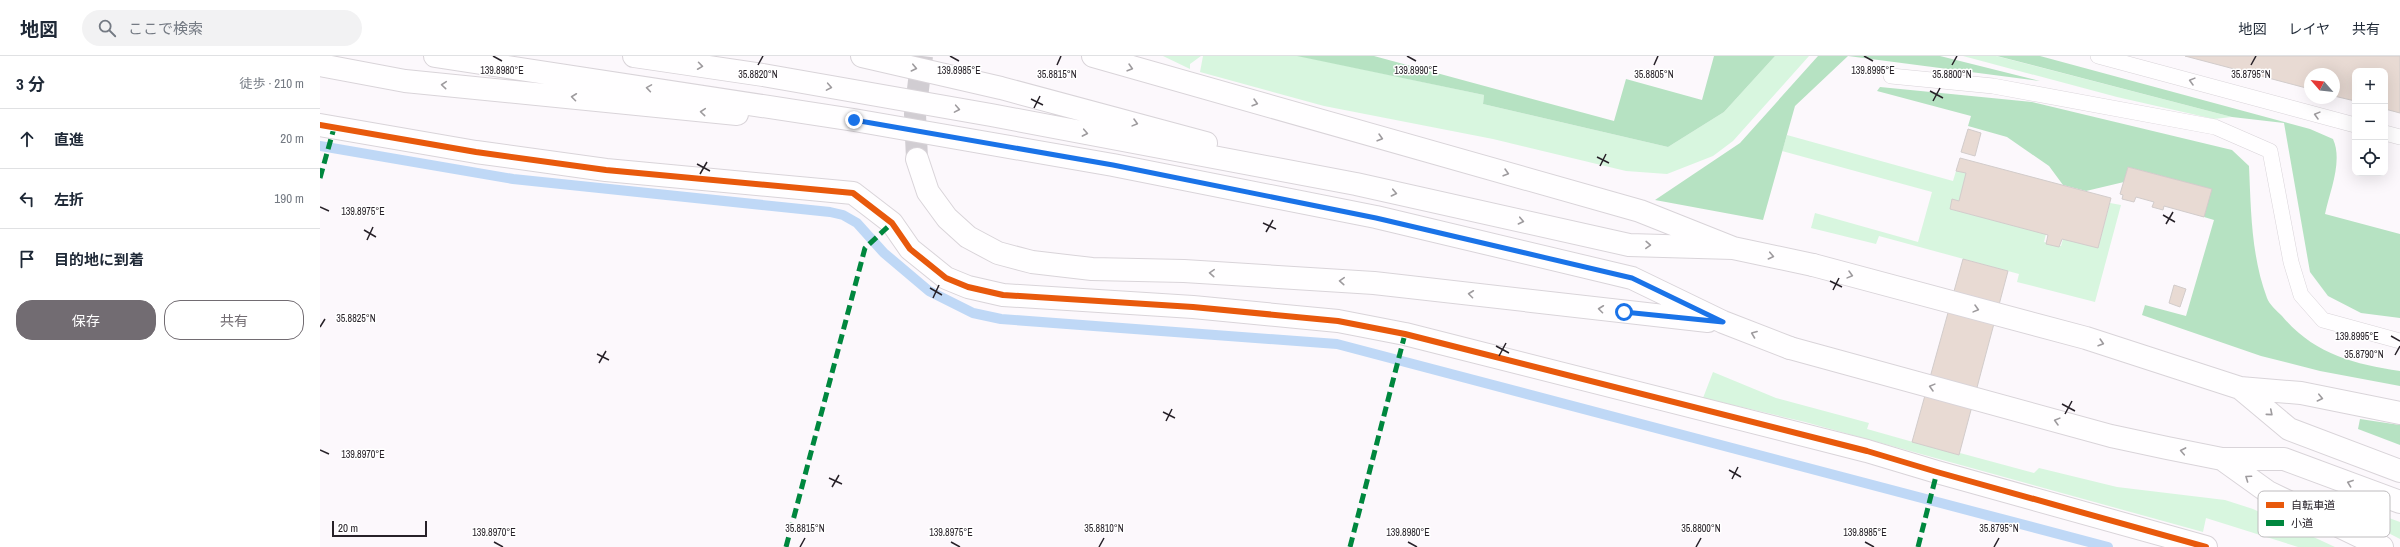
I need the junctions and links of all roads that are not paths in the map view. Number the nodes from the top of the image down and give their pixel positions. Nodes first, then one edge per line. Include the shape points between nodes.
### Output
1 (435, 56) edge
2 (634, 56) edge
3 (862, 56) edge
4 (1093, 56) edge
5 (2098, 56) edge
6 (320, 65) edge
7 (1891, 76) dead end
8 (854, 120) junction
9 (2352, 124) edge
10 (320, 125) edge
11 (2388, 134) edge
12 (2400, 137) edge
13 (917, 160) tunnel mouth
14 (1356, 184) junction
15 (1733, 248) junction
16 (1723, 322) junction
17 (2400, 341) edge
18 (2240, 388) junction
19 (2400, 413) edge
20 (2222, 459) junction
21 (2400, 471) edge
22 (2267, 491) edge
23 (2370, 491) edge
24 (2390, 498) edge
25 (2400, 502) edge
26 (2361, 537) edge
27 (2206, 547) edge
28 (2382, 547) edge

8 -> 1 main road
2 -> 14 main road via 763,75 983,114
3 -> 14 main road via 1115,118
4 -> 15 main road via 1640,211
9 -> 5 lane
8 -> 6 main road via 706,113 405,81
7 - 17 lane via 1993,86 2215,127 2270,151 2291,262 2302,295 2324,320
8 - 16 main road via 1113,165 1391,221 1632,278
10 - 27 main road via 476,152 606,170 853,193 892,223 910,249 926,264 946,278 968,287 1004,295 1193,307 1338,320 1405,334 1867,451
11 - 12 lane
16 -> 13 main road via 1374,283 1184,271 1092,269 1032,262 998,253 968,237 947,218 928,192
14 -> 15 main road via 1629,244
15 -> 18 main road via 1813,265 2086,338
20 -> 16 main road via 2111,436 1790,348
18 -> 19 main road via 2301,393
18 -> 21 main road via 2289,429
22 -> 20 main road
23 -> 20 main road via 2284,459
25 -> 24 main road
28 -> 26 main road

